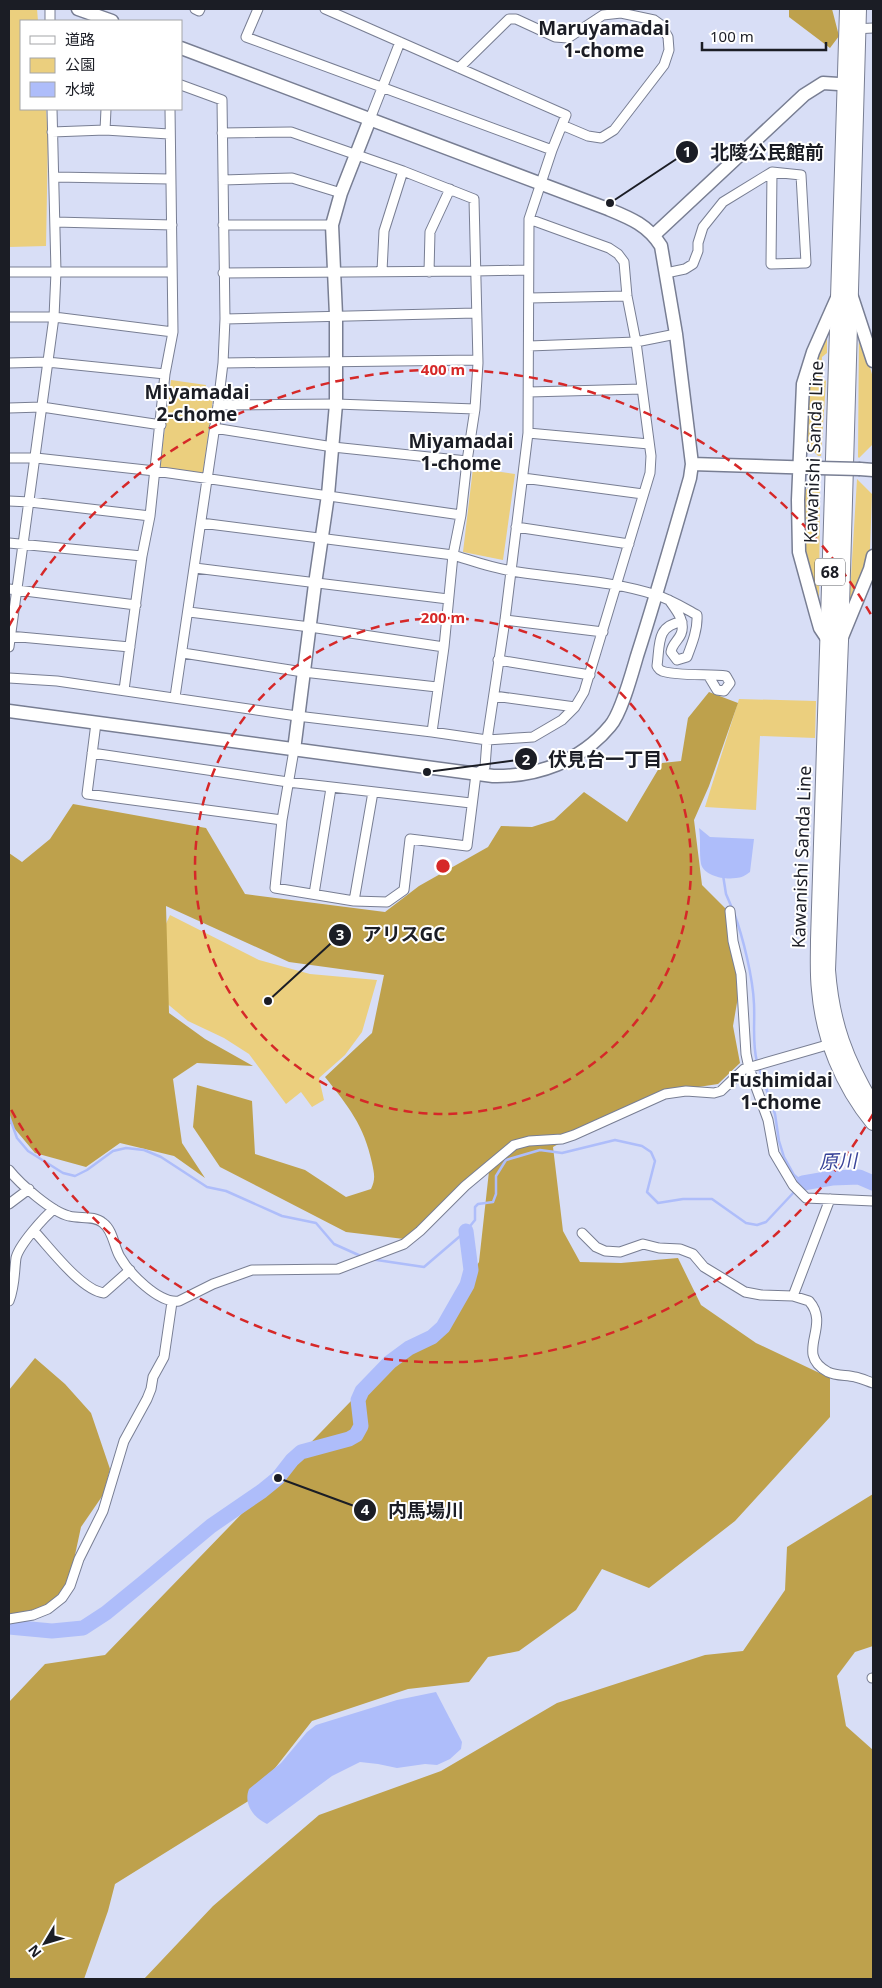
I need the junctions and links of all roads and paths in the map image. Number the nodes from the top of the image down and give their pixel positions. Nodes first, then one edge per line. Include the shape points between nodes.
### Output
1 (78, 9) edge
2 (195, 9) edge
3 (200, 9) edge
4 (258, 9) edge
5 (327, 9) edge
6 (847, 9) edge
7 (859, 9) edge
8 (109, 20) edge
9 (873, 28) edge
10 (852, 29) junction
11 (400, 42) junction
12 (182, 48) edge
13 (459, 68) junction
14 (182, 85) edge
15 (850, 85) junction
16 (382, 88) junction
17 (52, 110) edge
18 (106, 110) edge
19 (170, 110) edge
20 (370, 119) junction
21 (562, 125) junction
22 (105, 130) junction
23 (52, 132) junction
24 (222, 133) junction
25 (169, 134) junction
26 (552, 150) junction
27 (355, 154) junction
28 (403, 171) junction
29 (772, 172) junction
30 (54, 177) junction
31 (170, 179) junction
32 (223, 180) junction
33 (541, 185) junction
34 (450, 189) junction
35 (341, 193) junction
36 (529, 220) junction
37 (55, 222) junction
38 (172, 225) junction
39 (224, 225) junction
40 (332, 225) junction
41 (654, 235) junction
42 (528, 270) junction
43 (382, 271) junction
44 (9, 272) edge
45 (56, 272) junction
46 (172, 272) junction
47 (334, 272) junction
48 (429, 272) junction
49 (475, 272) junction
50 (223, 273) junction
51 (666, 273) junction
52 (851, 294) junction
53 (627, 296) junction
54 (529, 298) junction
55 (837, 298) junction
56 (476, 313) junction
57 (336, 315) junction
58 (9, 317) edge
59 (54, 318) junction
60 (225, 319) junction
61 (173, 332) junction
62 (676, 334) junction
63 (636, 342) junction
64 (528, 346) junction
65 (477, 360) junction
66 (336, 361) junction
67 (873, 361) edge
68 (47, 362) junction
69 (9, 363) edge
70 (223, 363) junction
71 (166, 374) junction
72 (642, 389) junction
73 (529, 392) junction
74 (336, 404) junction
75 (218, 405) junction
76 (42, 407) junction
77 (9, 408) edge
78 (475, 410) junction
79 (161, 425) junction
80 (214, 428) junction
81 (528, 433) junction
82 (649, 444) junction
83 (333, 447) junction
84 (9, 458) edge
85 (36, 458) junction
86 (467, 461) junction
87 (692, 464) junction
88 (800, 468) junction
89 (873, 470) edge
90 (155, 471) junction
91 (523, 478) junction
92 (207, 479) junction
93 (643, 494) junction
94 (328, 495) junction
95 (9, 501) edge
96 (30, 502) junction
97 (461, 515) junction
98 (150, 516) junction
99 (201, 523) junction
100 (516, 527) junction
101 (321, 540) junction
102 (9, 543) edge
103 (22, 543) junction
104 (629, 544) junction
105 (453, 555) junction
106 (142, 556) junction
107 (873, 556) edge
108 (195, 568) junction
109 (511, 571) junction
110 (315, 584) junction
111 (615, 585) junction
112 (13, 589) edge
113 (656, 595) junction
114 (448, 599) junction
115 (669, 600) junction
116 (136, 606) junction
117 (189, 612) junction
118 (505, 620) junction
119 (682, 622) junction
120 (310, 627) junction
121 (603, 632) junction
122 (10, 636) edge
123 (834, 640) junction
124 (130, 646) junction
125 (9, 647) edge
126 (444, 647) junction
127 (183, 653) junction
128 (498, 660) junction
129 (303, 672) junction
130 (708, 675) dead end
131 (590, 676) junction
132 (9, 678) edge
133 (438, 687) junction
134 (124, 690) junction
135 (494, 696) junction
136 (175, 697) junction
137 (575, 707) junction
138 (9, 710) edge
139 (297, 716) junction
140 (96, 722) junction
141 (432, 732) junction
142 (487, 740) junction
143 (294, 750) junction
144 (92, 753) junction
145 (476, 774) junction
146 (288, 782) junction
147 (331, 788) junction
148 (373, 792) junction
149 (471, 803) junction
150 (282, 820) junction
151 (314, 894) junction
152 (354, 900) junction
153 (730, 911) dead end
154 (835, 1043) junction
155 (755, 1066) junction
156 (873, 1105) edge
157 (873, 1123) edge
158 (9, 1170) edge
159 (29, 1189) junction
160 (830, 1199) junction
161 (873, 1201) edge
162 (9, 1204) edge
163 (54, 1209) junction
164 (34, 1231) junction
165 (582, 1233) dead end
166 (130, 1270) junction
167 (793, 1296) junction
168 (9, 1300) edge
169 (172, 1302) junction
170 (873, 1383) edge
171 (9, 1619) edge

1 - 8 street
2 - 3 street
4 - 16 street via 246,37
5 - 11 street
6 - 10 main road, Kawanishi Sanda Line / 68
7 - 10 main road, Kawanishi Sanda Line / 68
9 - 10 street
10 - 15 main road, Kawanishi Sanda Line / 68
11 - 13 street
11 - 16 street
12 - 20 street
13 - 21 street via 566,115
13 - 21 street via 509,19 516,19 555,37 568,38 603,15 621,13 654,20 662,25 668,37 669,50 664,66 614,130 601,138
14 - 24 street via 222,100
15 - 41 street via 823,83 804,94
15 - 52 main road, Kawanishi Sanda Line / 68
15 - 55 main road, Kawanishi Sanda Line / 68
16 - 20 street
16 - 26 street
17 - 23 street
18 - 22 street
19 - 25 street
20 - 27 street
20 - 33 street
21 - 26 street
22 - 23 street
22 - 25 street
23 - 30 street
24 - 27 street via 292,132
24 - 32 street
25 - 31 street
26 - 33 street
27 - 28 street
27 - 35 street
28 - 34 street
28 - 43 street via 384,231
29 - 29 street via 771,264 806,263 801,175
29 - 51 street via 723,202 703,227 693,264
30 - 31 street
30 - 37 street
31 - 38 street
32 - 35 street via 292,178
32 - 39 street
33 - 36 street
33 - 41 street via 636,220
34 - 48 street via 430,232
34 - 49 street via 474,199
35 - 40 street
36 - 42 street
36 - 53 street via 618,254 624,262
37 - 38 street
37 - 45 street
38 - 46 street
39 - 40 street
39 - 50 street
40 - 47 street
41 - 51 street via 661,246
42 - 49 street
42 - 54 street
43 - 47 street
43 - 48 street
44 - 45 street
45 - 46 street
45 - 59 street
46 - 61 street
47 - 50 street
47 - 57 street
48 - 49 street
49 - 56 street
50 - 60 street
51 - 62 street
52 - 67 street
52 - 123 main road, Kawanishi Sanda Line / 68
53 - 54 street
53 - 63 street
54 - 64 street
55 - 88 street via 803,384
55 - 123 main road, Kawanishi Sanda Line / 68
56 - 57 street
56 - 65 street
57 - 60 street
57 - 66 street
58 - 59 street
59 - 61 street
59 - 68 street
60 - 70 street
61 - 71 street
62 - 63 street
62 - 87 street
63 - 64 street
63 - 72 street
64 - 73 street
65 - 66 street
65 - 78 street
66 - 70 street
66 - 74 street
68 - 69 street
68 - 71 street
68 - 76 street
70 - 75 street
71 - 79 street
72 - 73 street
72 - 82 street
73 - 81 street
74 - 75 street
74 - 78 street
74 - 83 street
75 - 80 street
76 - 77 street
76 - 79 street
76 - 85 street
78 - 86 street
79 - 90 street
80 - 83 street
80 - 92 street
81 - 82 street
81 - 91 street
82 - 93 street via 650,473
83 - 86 street
83 - 94 street
84 - 85 street
85 - 90 street
85 - 96 street
86 - 97 street
87 - 88 street
87 - 113 street
88 - 89 street, bridge
88 - 123 street via 799,552 820,628
90 - 92 street
90 - 98 street
91 - 93 street
91 - 100 street
92 - 94 street
92 - 99 street
93 - 104 street
94 - 97 street
94 - 101 street
95 - 96 street
96 - 98 street
96 - 103 street
97 - 105 street
98 - 106 street
99 - 101 street
99 - 108 street
100 - 104 street
100 - 109 street
101 - 105 street
101 - 110 street
102 - 103 street
103 - 106 street
103 - 112 street
104 - 111 street
105 - 109 street
105 - 114 street
106 - 116 street
107 - 123 street via 870,569
108 - 110 street
108 - 117 street
109 - 111 street
109 - 118 street
110 - 114 street
110 - 120 street
111 - 113 street
111 - 121 street
112 - 116 street
112 - 122 street
113 - 115 street
113 - 145 street via 627,690 611,725 587,748 556,766 514,776
114 - 126 street
115 - 119 street
115 - 119 street via 697,615 698,621 687,657 677,660 671,652 681,634
116 - 124 street
117 - 120 street
117 - 127 street
118 - 121 street
118 - 128 street
119 - 130 street via 668,625 664,630 657,666 664,672
120 - 126 street
120 - 129 street
121 - 131 street
122 - 124 street
122 - 125 street
123 - 154 main road, Kawanishi Sanda Line / 68 via 828,970
124 - 134 street
126 - 133 street
127 - 129 street
127 - 136 street
128 - 131 street
128 - 135 street
129 - 133 street
129 - 139 street
131 - 137 street
132 - 134 street
133 - 141 street
134 - 136 street
135 - 137 street
135 - 142 street
136 - 139 street
137 - 142 street via 562,720 533,737
138 - 140 street
139 - 141 street
139 - 143 street
140 - 143 street
140 - 144 street
141 - 142 street
142 - 145 street via 485,767
143 - 145 street
143 - 146 street
144 - 146 street
144 - 150 street via 87,794
145 - 149 street
146 - 147 street
146 - 150 street
147 - 148 street
147 - 151 street
148 - 149 street
148 - 152 street
149 - 152 street via 466,846 410,839 404,890 387,902
150 - 151 street via 275,888
151 - 152 street
153 - 155 street via 742,982 746,1054
154 - 155 street
154 - 156 main road, Kawanishi Sanda Line / 68
154 - 157 main road, Kawanishi Sanda Line / 68 via 838,1066
155 - 160 street via 774,1153 801,1195
155 - 169 street via 741,1071 721,1091 666,1094 574,1135 514,1146 466,1186 412,1239 360,1261 338,1269 252,1270
158 - 159 street
159 - 162 street
159 - 163 street
160 - 161 street
160 - 167 street
163 - 164 street
163 - 166 street via 70,1216 103,1222 119,1256
164 - 166 street via 85,1285 97,1292 104,1293
164 - 168 street via 16,1256 14,1288
165 - 167 street via 605,1251 620,1252 642,1244 680,1249 693,1254 704,1267 745,1292
166 - 169 street via 156,1295
167 - 170 street via 809,1300 817,1314 812,1352 815,1360 830,1372
169 - 171 street via 164,1357 152,1377 147,1399 124,1441 103,1511 79,1559 70,1586 62,1598 48,1609

